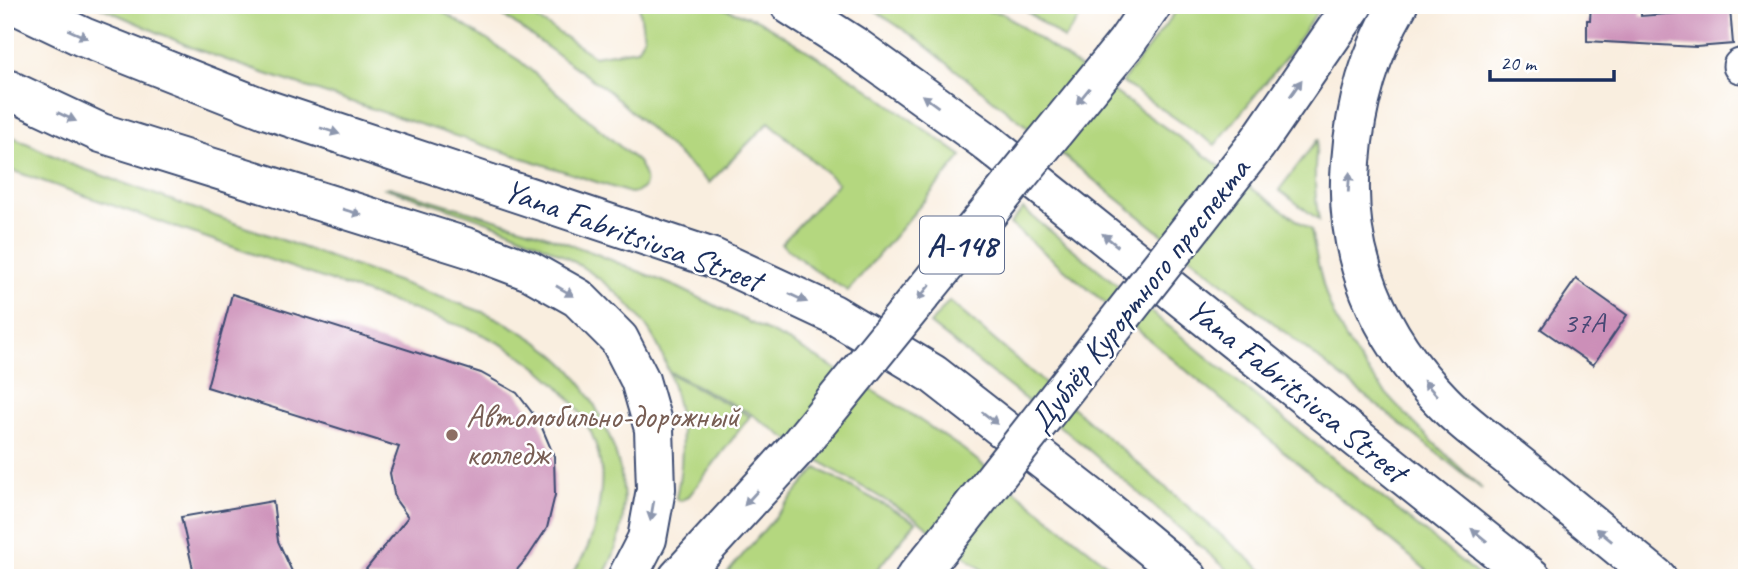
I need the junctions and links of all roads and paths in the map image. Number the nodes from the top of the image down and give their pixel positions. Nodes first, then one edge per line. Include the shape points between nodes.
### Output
1 (16, 5) edge
2 (790, 5) edge
3 (1152, 5) edge
4 (1353, 5) edge
5 (1398, 5) edge
6 (5, 88) edge
7 (628, 578) edge
8 (678, 578) edge
9 (915, 578) edge
10 (1188, 578) edge
11 (1532, 578) edge
12 (1657, 578) edge

1 -> 10 main road, Yana Fabritsiusa Street via 83,37 265,109 713,258 833,314 933,374
11 -> 2 main road, Yana Fabritsiusa Street / А-148 via 983,139
3 -> 8 main road, А-148, bridge via 797,448
9 -> 4 main road, Дублёр Курортного проспекта, bridge via 1257,144
12 -> 5 main road via 1444,403 1384,327 1356,255 1348,192 1354,121 1372,57
6 -> 7 main road via 101,133 469,248 530,271 578,298 618,339 640,380 654,429 656,489 647,539

